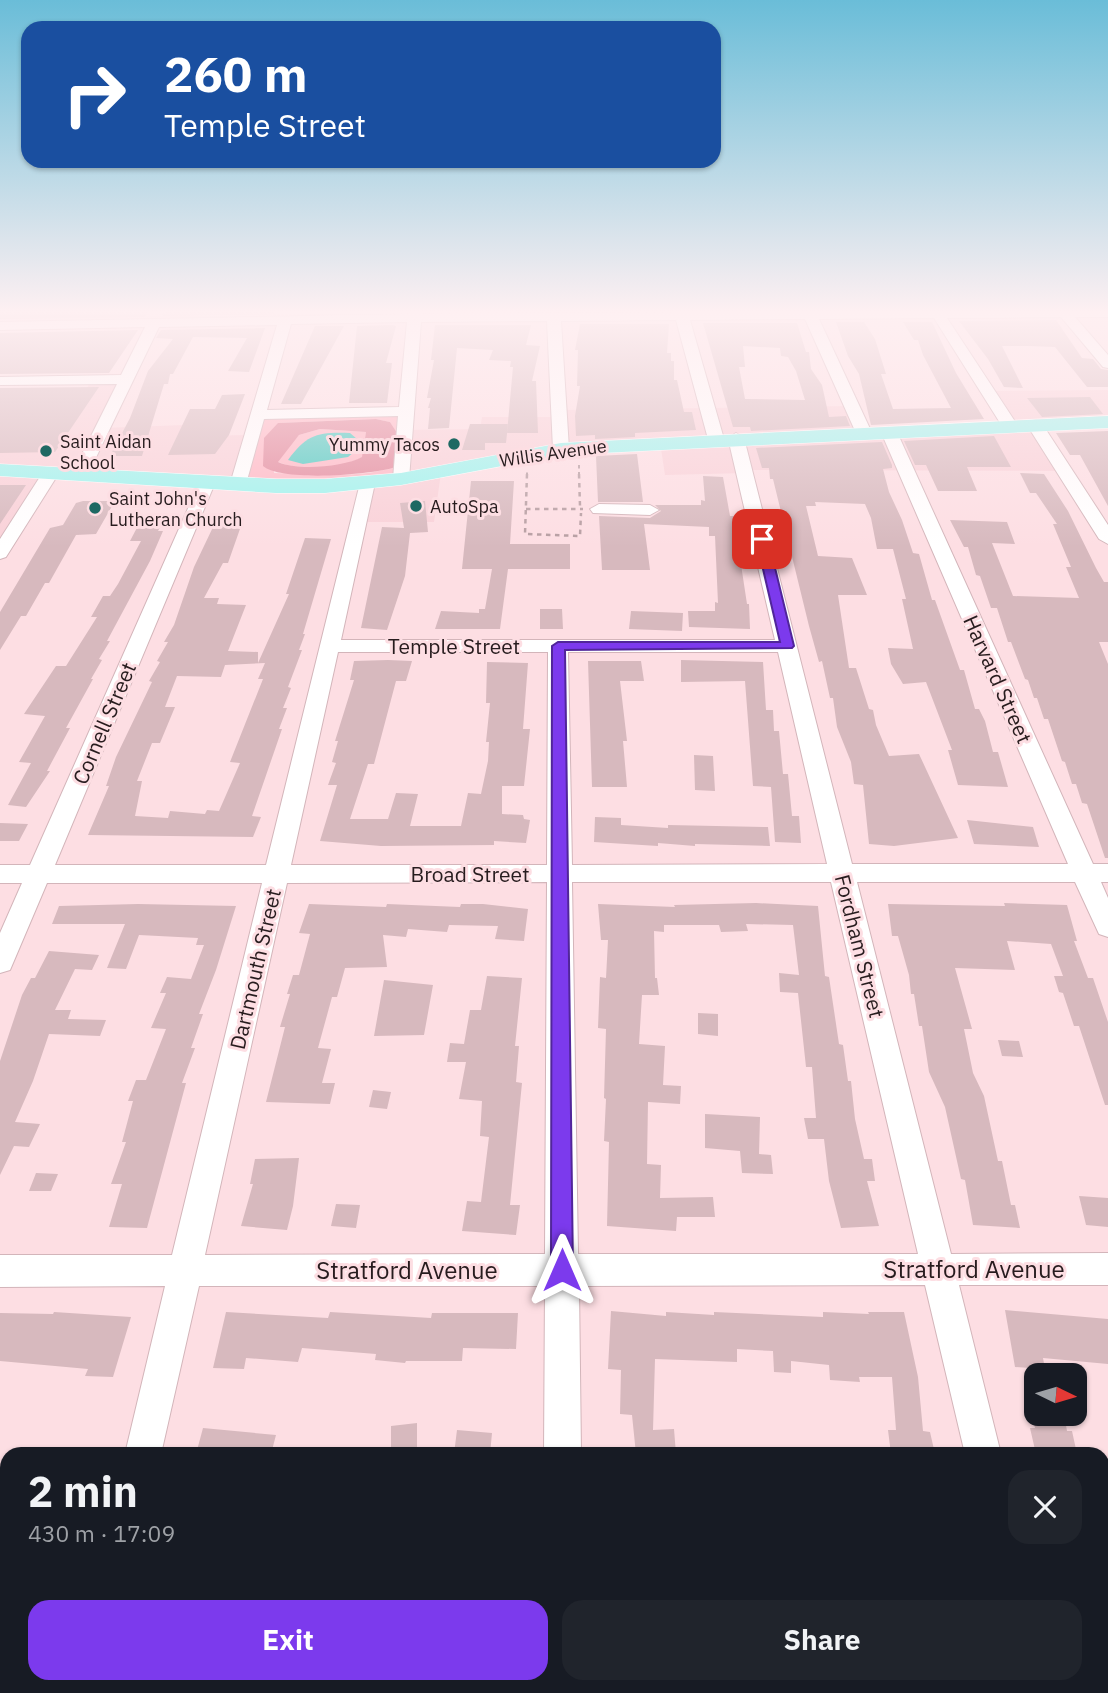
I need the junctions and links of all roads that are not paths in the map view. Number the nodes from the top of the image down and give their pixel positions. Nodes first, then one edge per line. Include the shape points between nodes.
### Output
1 (122, 389) edge
2 (265, 389) edge
3 (408, 389) edge
4 (562, 389) edge
5 (708, 389) edge
6 (844, 389) edge
7 (986, 389) edge
8 (406, 411) junction
9 (258, 415) junction
10 (1108, 422) edge
11 (1035, 425) junction
12 (1010, 426) junction
13 (888, 432) junction
14 (864, 433) junction
15 (726, 439) junction
16 (570, 453) junction
17 (0, 470) edge
18 (51, 473) junction
19 (80, 474) junction
20 (401, 480) junction
21 (207, 483) junction
22 (367, 483) junction
23 (238, 484) junction
24 (599, 509) road end
25 (650, 510) dead end
26 (6, 534) edge
27 (1108, 539) edge
28 (0, 553) edge
29 (329, 646) junction
30 (558, 646) junction
31 (788, 646) junction
32 (1096, 873) edge
33 (0, 874) edge
34 (38, 874) junction
35 (277, 874) junction
36 (560, 874) junction
37 (842, 874) junction
38 (1108, 927) edge
39 (0, 963) edge
40 (938, 1269) junction
41 (1108, 1269) edge
42 (186, 1270) junction
43 (562, 1270) junction
44 (0, 1271) edge
45 (144, 1447) edge
46 (563, 1447) edge
47 (981, 1447) edge

1 - 19 street
2 - 9 street
3 - 8 street
4 - 16 street
5 - 15 street, Fordham Street
6 - 14 street
7 - 12 street
8 - 9 street
8 - 20 street
9 - 23 street
10 - 11 main road, Willis Avenue
11 - 12 main road, Willis Avenue
11 - 27 street
12 - 13 main road, Willis Avenue
13 - 14 main road, Willis Avenue
13 - 32 street, Harvard Street
14 - 15 main road, Willis Avenue
15 - 16 main road, Willis Avenue
15 - 31 street, Fordham Street
16 - 20 main road, Willis Avenue
17 - 18 main road, Willis Avenue
18 - 19 main road, Willis Avenue
18 - 26 street
19 - 21 main road, Willis Avenue
20 - 22 main road, Willis Avenue
21 - 23 main road, Willis Avenue
21 - 34 street, Cornell Street
22 - 23 main road, Willis Avenue
22 - 29 street, Dartmouth Street
24 - 25 street
26 - 28 street
29 - 30 street, Temple Street
29 - 35 street, Dartmouth Street
30 - 31 street, Temple Street
30 - 36 street
31 - 37 street, Fordham Street
32 - 37 street, Broad Street
32 - 38 street, Harvard Street
33 - 34 street, Broad Street
34 - 35 street, Broad Street
34 - 39 street, Cornell Street
35 - 36 street, Broad Street
35 - 42 street, Dartmouth Street
36 - 37 street, Broad Street
36 - 43 street
37 - 40 street, Fordham Street
40 - 41 street, Stratford Avenue
40 - 43 street, Stratford Avenue
40 - 47 street, Fordham Street
42 - 43 street, Stratford Avenue
42 - 44 street, Stratford Avenue
42 - 45 street, Dartmouth Street
43 - 46 street

